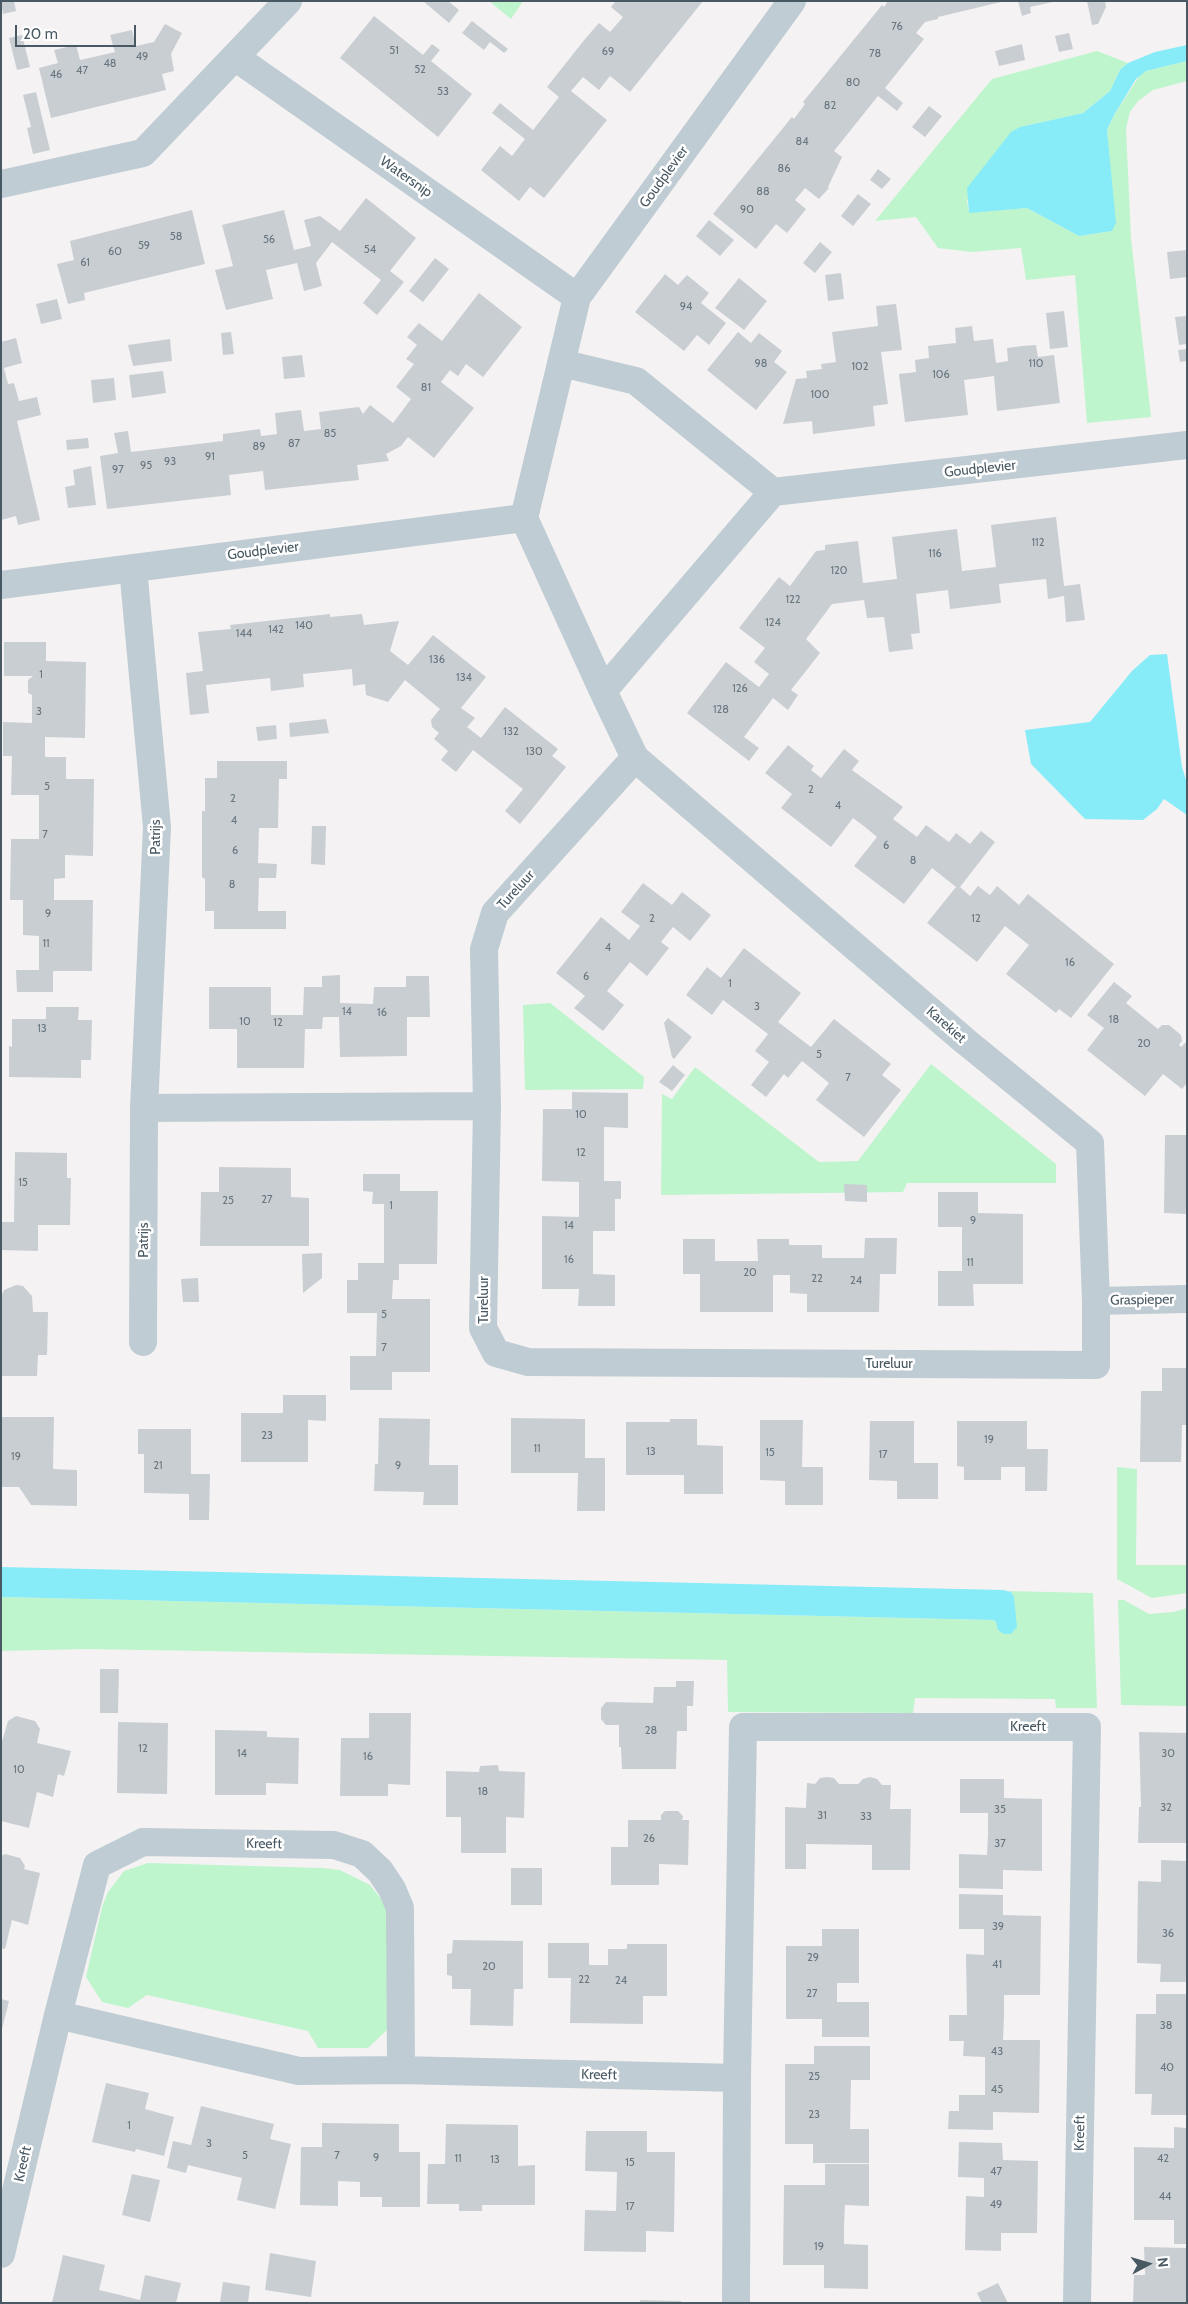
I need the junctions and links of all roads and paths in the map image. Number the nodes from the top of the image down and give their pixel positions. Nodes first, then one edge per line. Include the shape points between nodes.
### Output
1 (288, 1) edge
2 (792, 1) edge
3 (234, 58) junction
4 (1, 184) edge
5 (577, 297) junction
6 (561, 363) junction
7 (1187, 445) edge
8 (773, 492) junction
9 (524, 518) junction
10 (132, 568) junction
11 (1, 585) edge
12 (603, 691) junction
13 (635, 758) junction
14 (487, 1106) junction
15 (144, 1108) junction
16 (1187, 1299) edge
17 (1096, 1301) junction
18 (144, 1342) dead end
19 (1096, 1365) joint
20 (58, 2016) junction
21 (401, 2070) junction
22 (737, 2078) junction
23 (1, 2254) edge
24 (736, 2303) edge
25 (1077, 2303) edge

1 - 3 street
2 - 5 street, Goudplevier
3 - 4 street via 143,153
3 - 5 street, Watersnip
5 - 6 street, Goudplevier
6 - 8 street via 636,381
6 - 9 street, Goudplevier
7 - 8 street, Goudplevier
8 - 12 street
9 - 10 street, Goudplevier
9 - 12 street
10 - 11 street, Goudplevier
10 - 15 street, Patrijs via 157,828
12 - 13 street
13 - 14 street, Tureluur via 495,913 484,949
13 - 17 street, Karekiet via 965,1041 1090,1143
14 - 15 street
14 - 19 street, Tureluur via 483,1328 496,1353 528,1362
15 - 18 street, Patrijs
16 - 17 street, Graspieper
17 - 19 street, Karekiet
20 - 21 street, Kreeft via 299,2071
20 - 21 street, Kreeft via 97,1864 142,1842 334,1845 362,1854 392,1889 400,1908
20 - 23 street, Kreeft
21 - 22 street, Kreeft
22 - 24 street, Kreeft
22 - 25 street, Kreeft via 743,1727 1087,1727

